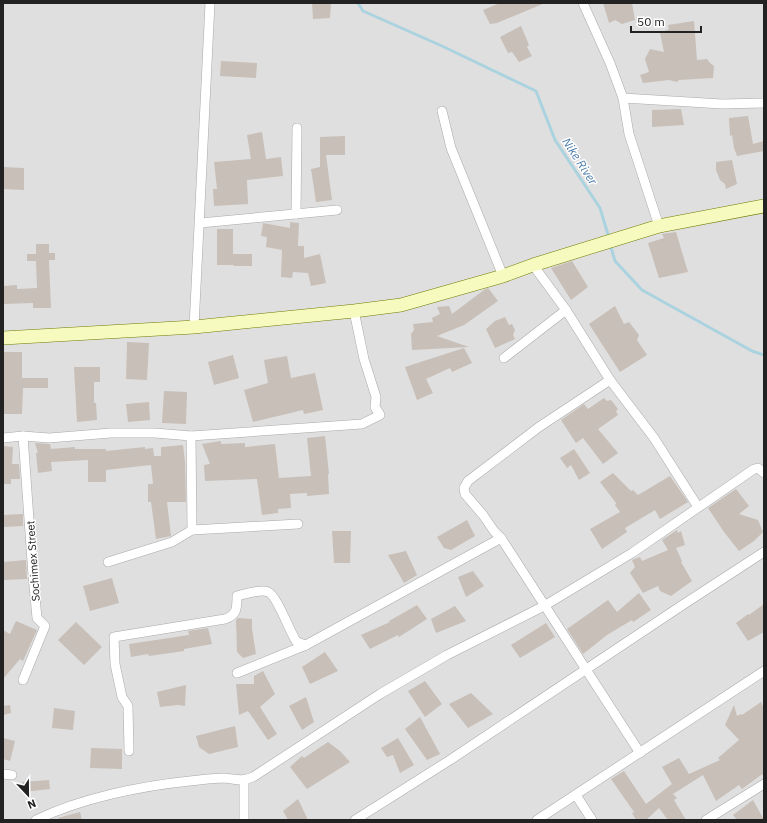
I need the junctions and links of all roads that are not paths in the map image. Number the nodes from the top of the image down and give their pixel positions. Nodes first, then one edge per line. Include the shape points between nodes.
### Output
1 (210, 3) edge
2 (583, 3) edge
3 (623, 98) junction
4 (764, 103) edge
5 (442, 111) dead end
6 (297, 128) dead end
7 (764, 206) edge
8 (337, 210) dead end
9 (296, 214) junction
10 (200, 223) junction
11 (659, 226) junction
12 (533, 265) junction
13 (503, 276) junction
14 (566, 310) junction
15 (354, 311) junction
16 (194, 327) junction
17 (3, 338) edge
18 (504, 358) dead end
19 (610, 380) junction
20 (24, 436) junction
21 (191, 436) junction
22 (3, 438) edge
23 (764, 473) edge
24 (698, 507) junction
25 (298, 524) dead end
26 (192, 530) junction
27 (501, 538) junction
28 (764, 552) edge
29 (108, 562) dead end
30 (544, 606) junction
31 (306, 645) junction
32 (586, 670) junction
33 (764, 671) edge
34 (237, 673) dead end
35 (23, 680) dead end
36 (129, 752) dead end
37 (640, 753) junction
38 (244, 780) junction
39 (764, 784) edge
40 (576, 795) junction
41 (36, 820) edge
42 (244, 820) edge
43 (355, 820) edge
44 (537, 820) edge
45 (592, 820) edge
46 (706, 820) edge

1 - 10 street
2 - 3 street
3 - 4 street via 722,104
3 - 11 street via 629,134
5 - 13 street via 451,148
6 - 9 street
7 - 11 main road
8 - 9 street
9 - 10 street
10 - 16 street
11 - 12 main road
12 - 13 main road
12 - 14 street
13 - 15 main road via 401,305
14 - 18 street
14 - 19 street
15 - 16 main road
15 - 21 street via 380,416 351,426
16 - 17 main road
19 - 24 street via 654,438
19 - 27 street via 539,427 464,485 465,494
20 - 21 street via 49,438 133,433
20 - 22 street
20 - 35 street, Sochimex Street via 33,575 38,618 45,626
21 - 26 street
23 - 24 street via 758,468 754,469
24 - 30 street via 632,553
25 - 26 street
26 - 29 street via 172,542
27 - 30 street
27 - 31 street
28 - 32 street
30 - 32 street
30 - 38 street via 394,686 253,777
31 - 34 street
31 - 36 street via 296,641 275,597 264,591 237,596 234,613 225,619 114,637 115,664 122,697 128,706
32 - 37 street
32 - 43 street
33 - 37 street
37 - 40 street
38 - 41 street via 208,779 138,789 91,799
38 - 42 street
39 - 46 street
40 - 44 street
40 - 45 street

